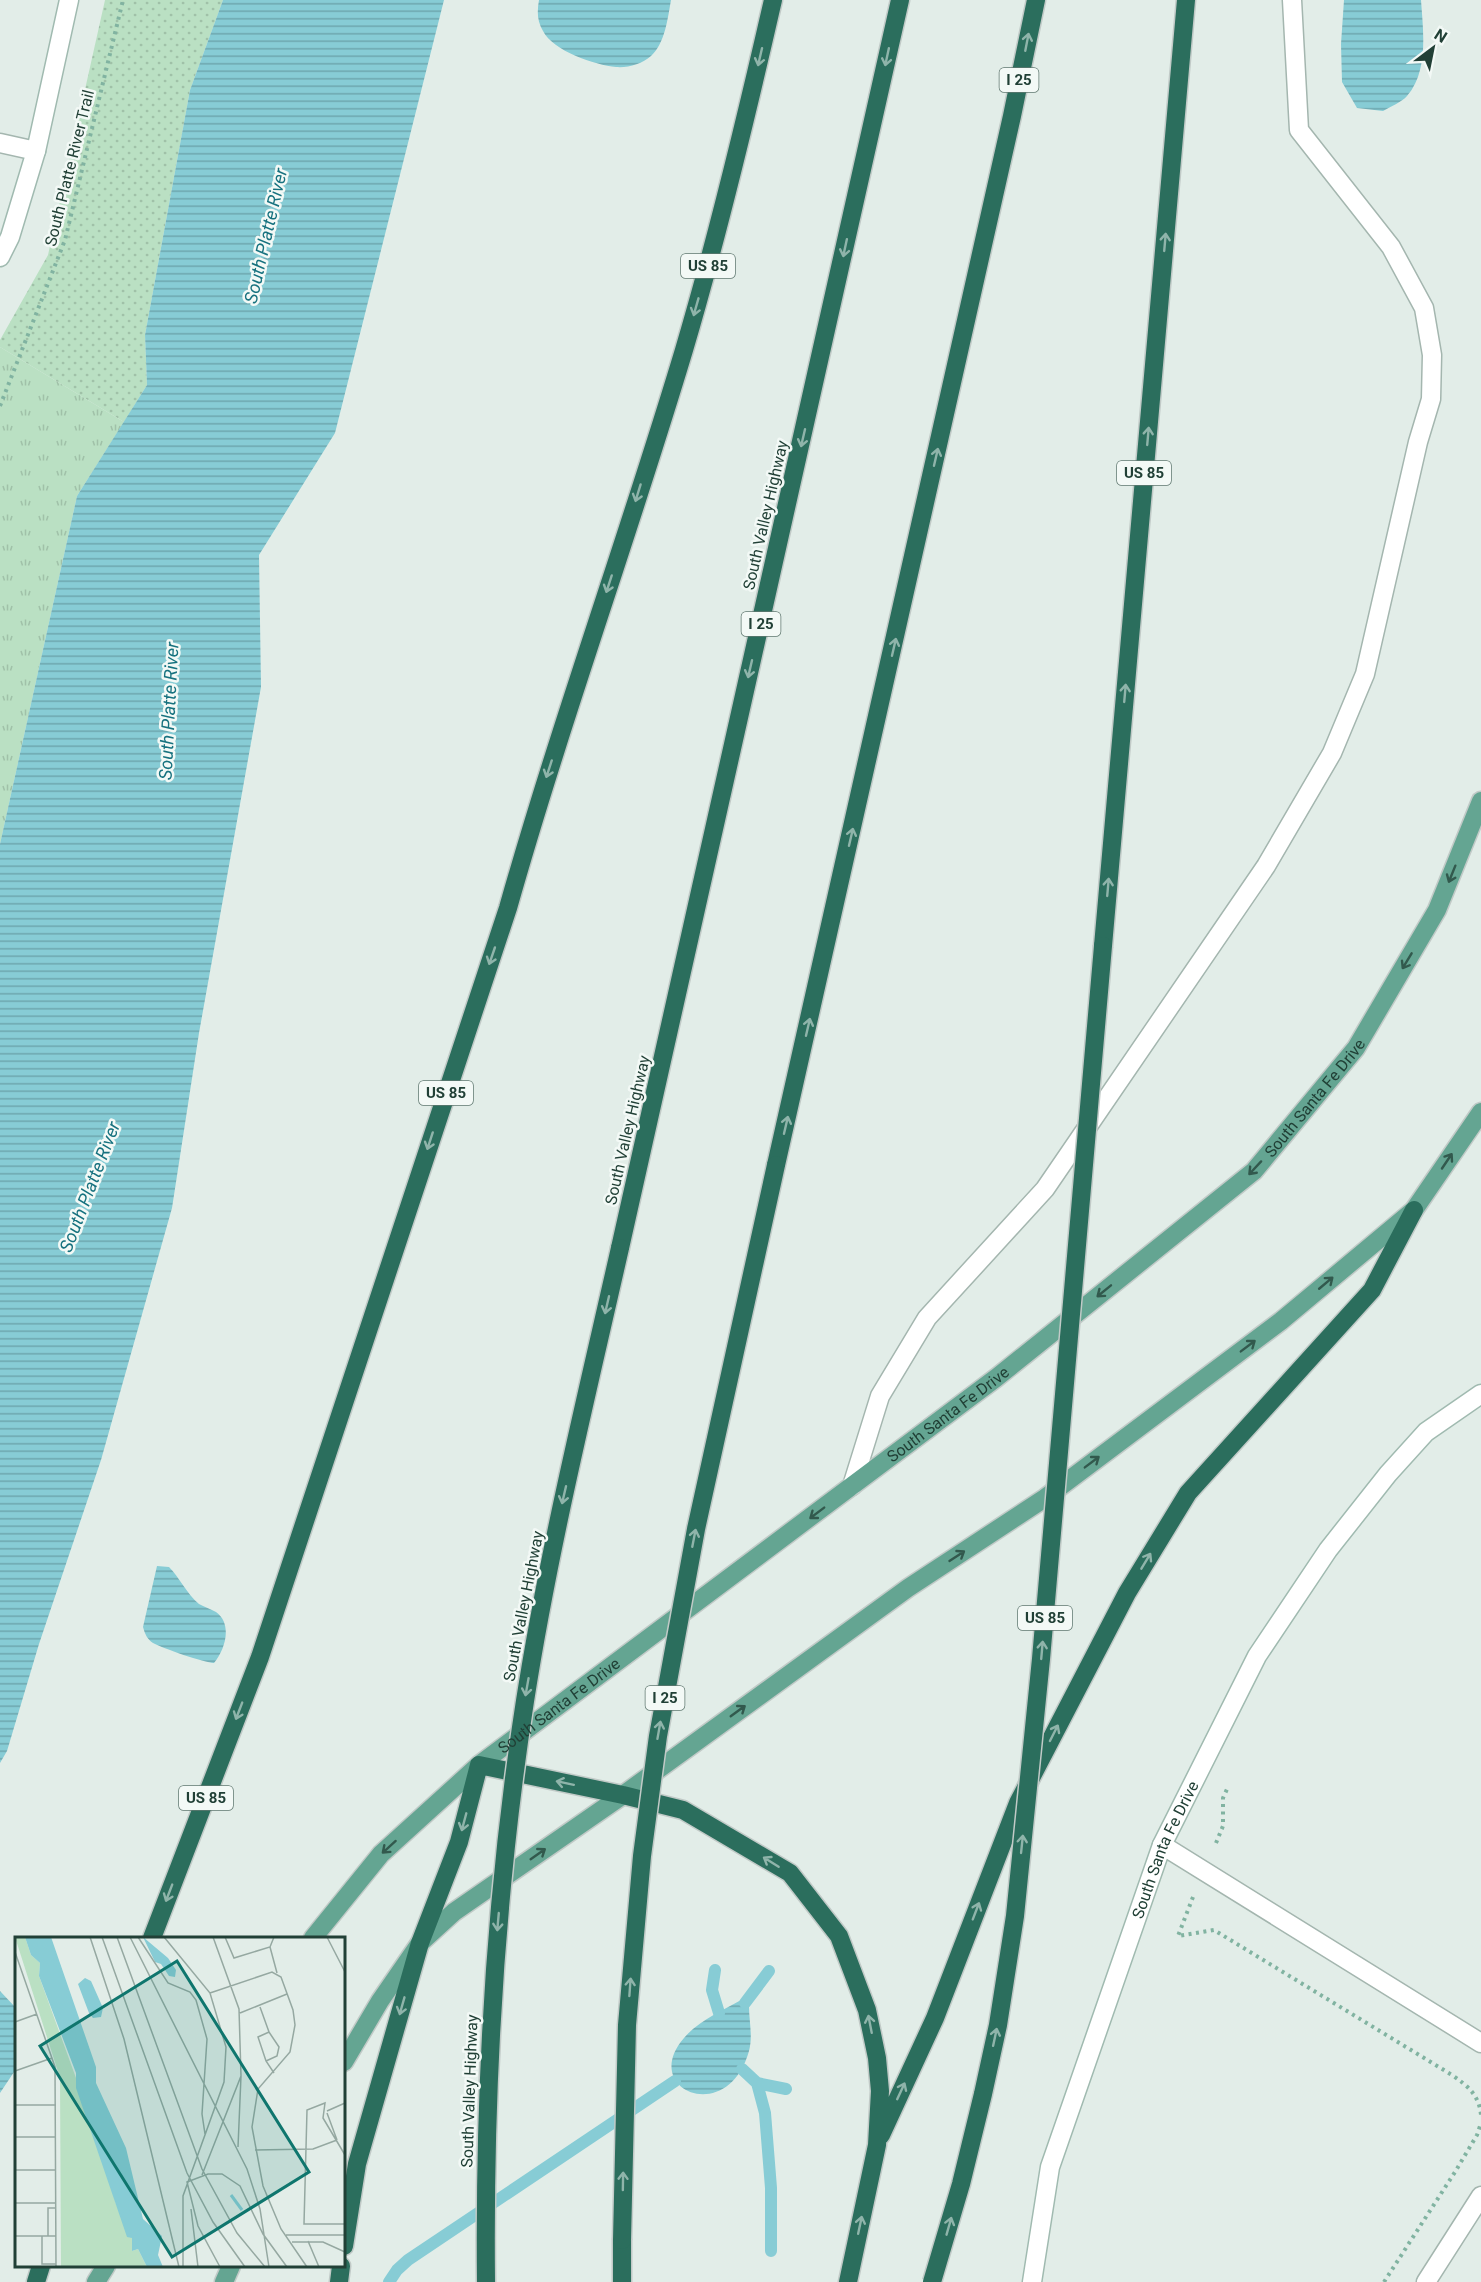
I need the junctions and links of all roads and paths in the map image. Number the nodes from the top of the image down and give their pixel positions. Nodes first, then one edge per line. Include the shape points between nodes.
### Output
1 (69, 0) edge
2 (123, 0) edge
3 (773, 0) edge
4 (900, 0) edge
5 (1036, 0) edge
6 (1186, 0) edge
7 (1292, 0) edge
8 (0, 143) edge
9 (36, 151) junction
10 (0, 257) edge
11 (0, 406) edge
12 (1481, 801) edge
13 (1481, 1112) edge
14 (1414, 1210) junction
15 (1481, 1394) edge
16 (852, 1486) junction
17 (479, 1765) junction
18 (1233, 1777) dead end
19 (623, 1795) junction
20 (1162, 1845) junction
21 (1203, 1871) junction
22 (152, 1937) edge
23 (314, 1937) edge
24 (420, 1943) junction
25 (1481, 2043) edge
26 (345, 2060) edge
27 (1481, 2115) edge
28 (1481, 2123) edge
29 (877, 2145) junction
30 (1481, 2196) edge
31 (345, 2240) edge
32 (40, 2267) edge
33 (105, 2267) edge
34 (230, 2267) edge
35 (341, 2267) edge
36 (36, 2282) edge
37 (96, 2282) edge
38 (224, 2282) edge
39 (339, 2282) edge
40 (486, 2282) edge
41 (622, 2282) edge
42 (848, 2282) edge
43 (932, 2282) edge
44 (1032, 2282) edge
45 (1384, 2282) edge
46 (1426, 2282) edge

1 - 9 street
2 - 11 path, South Platte River Trail via 65,240
3 -> 22 highway, US 85 via 725,202 683,353 534,815 508,908 261,1657
4 -> 40 highway, South Valley Highway / I 25, bridge via 539,1619 509,1819 489,2044
41 -> 5 highway, I 25, bridge via 627,2025 642,1856 658,1736 696,1528
43 -> 6 highway, US 85, bridge via 983,2094 1015,1916 1041,1659
7 - 16 street via 1299,130 1391,247 1424,308 1432,355 1431,399 1365,675 1332,753 1266,866 1045,1189 927,1318 880,1396
8 - 9 street
9 - 10 street via 10,237
12 -> 16 main road, South Santa Fe Drive via 1437,910 1356,1048 1254,1172 996,1378
14 -> 13 main road
19 -> 14 main road via 908,1588 1045,1498 1281,1321
29 -> 14 highway via 935,2018 1018,1803 1127,1593 1188,1493 1372,1290
15 - 20 street, South Santa Fe Drive via 1426,1432 1328,1550 1257,1656
16 -> 17 main road, South Santa Fe Drive
19 -> 17 highway
17 -> 23 main road, South Santa Fe Drive via 381,1854
17 -> 24 highway via 459,1842
18 - 21 path via 1223,1798 1223,1826
24 -> 19 main road via 454,1912
29 -> 19 highway via 877,2058 867,2010 839,1936 790,1873 683,1810
20 - 21 street
20 - 44 street, South Santa Fe Drive via 1050,2167
21 - 25 street
21 - 27 path via 1178,1936 1214,1930 1458,2079 1473,2092
24 - 26 main road
24 -> 31 highway via 357,2164
28 - 45 path via 1455,2172
42 -> 29 highway
30 - 46 street
32 - 36 highway
33 - 37 main road
34 - 38 main road
35 - 39 highway

